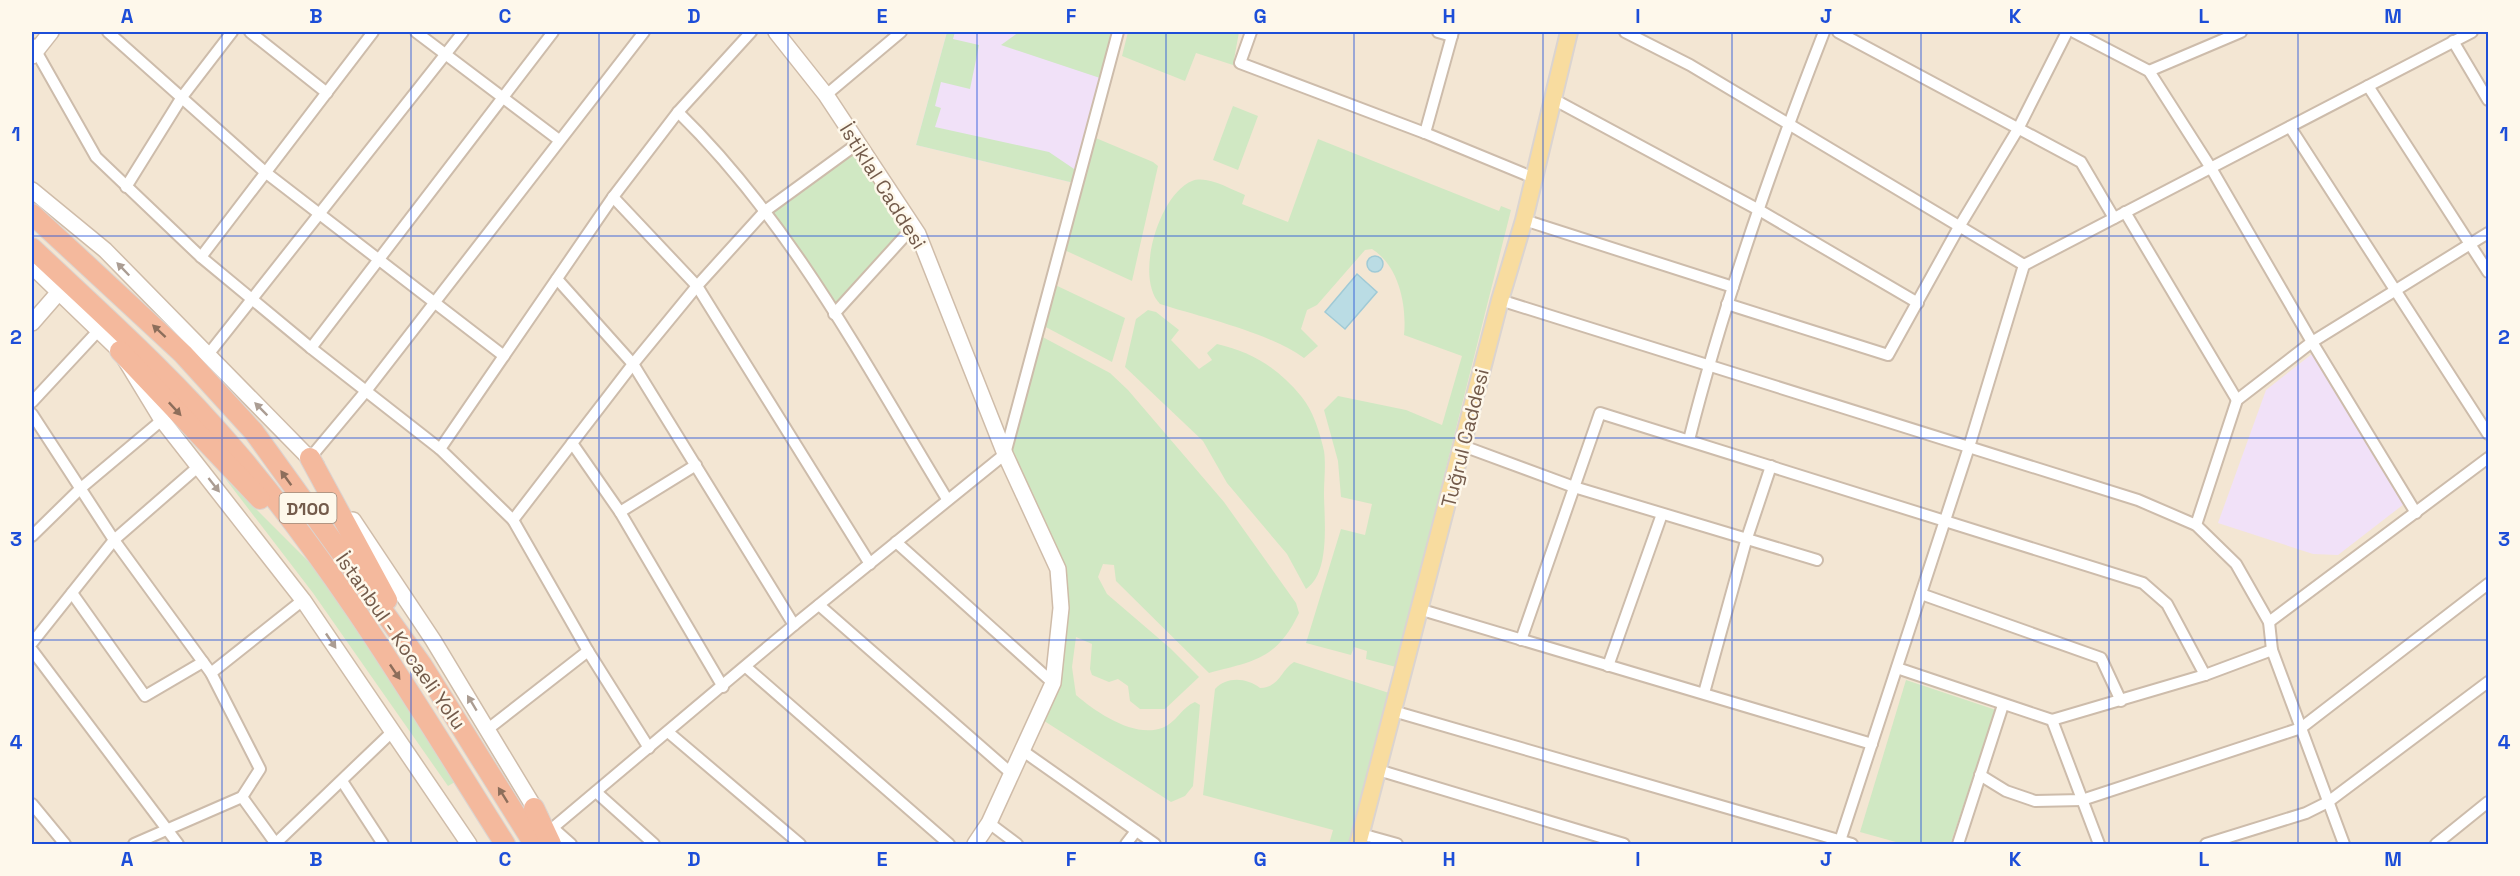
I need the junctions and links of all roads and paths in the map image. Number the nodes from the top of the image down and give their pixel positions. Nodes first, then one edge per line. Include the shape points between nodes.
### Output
1 (51, 32) edge
2 (108, 32) edge
3 (232, 32) edge
4 (250, 32) edge
5 (373, 32) edge
6 (416, 32) edge
7 (463, 32) edge
8 (552, 32) edge
9 (644, 32) edge
10 (752, 32) edge
11 (776, 32) edge
12 (901, 32) edge
13 (1118, 32) edge
14 (1251, 32) edge
15 (1438, 32) edge
16 (1569, 32) edge
17 (1625, 32) edge
18 (1824, 32) edge
19 (1838, 32) edge
20 (2067, 32) edge
21 (2074, 32) edge
22 (2241, 32) edge
23 (2472, 32) edge
24 (1453, 34) edge
25 (2453, 41) junction
26 (33, 50) edge
27 (445, 54) junction
28 (2149, 71) junction
29 (2368, 86) junction
30 (327, 93) junction
31 (826, 95) junction
32 (182, 97) junction
33 (501, 97) junction
34 (1553, 99) junction
35 (2488, 100) edge
36 (678, 112) junction
37 (1788, 125) junction
38 (2290, 127) junction
39 (2018, 129) junction
40 (1425, 133) junction
41 (559, 140) junction
42 (857, 144) junction
43 (2211, 168) junction
44 (265, 172) junction
45 (1534, 178) junction
46 (126, 187) junction
47 (32, 190) edge
48 (613, 197) junction
49 (1759, 210) junction
50 (765, 211) junction
51 (2125, 213) junction
52 (32, 214) edge
53 (319, 214) junction
54 (2114, 218) junction
55 (1524, 220) junction
56 (913, 227) junction
57 (1959, 227) junction
58 (2488, 233) edge
59 (2471, 244) junction
60 (32, 248) edge
61 (201, 257) junction
62 (378, 260) junction
63 (2024, 265) junction
64 (32, 266) edge
65 (2488, 272) edge
66 (557, 279) junction
67 (697, 286) junction
68 (1733, 287) junction
69 (2395, 290) junction
70 (59, 292) junction
71 (253, 299) junction
72 (1500, 300) junction
73 (434, 301) junction
74 (1918, 303) junction
75 (1727, 304) junction
76 (834, 314) junction
77 (32, 323) edge
78 (98, 331) junction
79 (2312, 342) junction
80 (311, 348) junction
81 (120, 351) junction
82 (207, 356) junction
83 (504, 356) junction
84 (633, 364) junction
85 (1708, 365) junction
86 (366, 390) junction
87 (2237, 400) junction
88 (32, 402) edge
89 (32, 414) edge
90 (162, 420) junction
91 (2488, 434) edge
92 (1689, 440) junction
93 (572, 443) junction
94 (1463, 446) junction
95 (1969, 447) junction
96 (440, 449) junction
97 (1005, 454) junction
98 (310, 458) junction
99 (2488, 458) edge
100 (696, 465) junction
101 (199, 466) junction
102 (1771, 466) junction
103 (1574, 487) junction
104 (81, 488) junction
105 (947, 499) junction
106 (620, 512) junction
107 (2416, 513) junction
108 (1662, 514) junction
109 (513, 520) junction
110 (1945, 520) junction
111 (2196, 525) junction
112 (32, 536) edge
113 (114, 540) junction
114 (1746, 541) junction
115 (896, 542) junction
116 (1817, 560) dead end
117 (870, 564) junction
118 (327, 571) junction
119 (2488, 584) edge
120 (72, 592) junction
121 (1921, 594) junction
122 (303, 600) junction
123 (819, 605) junction
124 (1422, 610) junction
125 (2269, 622) junction
126 (794, 626) junction
127 (1521, 640) junction
128 (32, 643) edge
129 (32, 650) edge
130 (2272, 650) junction
131 (588, 651) junction
132 (203, 662) junction
133 (422, 665) junction
134 (1608, 666) junction
135 (746, 667) junction
136 (1897, 668) junction
137 (211, 673) junction
138 (2205, 675) junction
139 (2488, 682) edge
140 (1053, 683) junction
141 (723, 687) junction
142 (1704, 693) junction
143 (2121, 701) junction
144 (2003, 705) junction
145 (1393, 711) junction
146 (2052, 720) junction
147 (2301, 728) junction
148 (488, 729) junction
149 (392, 732) junction
150 (668, 732) junction
151 (1872, 744) junction
152 (649, 748) junction
153 (1023, 751) junction
154 (1378, 770) junction
155 (1012, 774) junction
156 (1980, 775) junction
157 (342, 782) junction
158 (596, 792) junction
159 (242, 797) junction
160 (2082, 800) junction
161 (2328, 802) junction
162 (2488, 802) edge
163 (32, 804) edge
164 (534, 808) joint
165 (989, 823) junction
166 (168, 829) junction
167 (1136, 831) junction
168 (553, 837) edge
169 (1360, 839) edge
170 (1839, 843) edge
171 (65, 844) edge
172 (134, 844) edge
173 (178, 844) edge
174 (276, 844) edge
175 (383, 844) edge
176 (469, 844) edge
177 (505, 844) edge
178 (534, 844) edge
179 (571, 844) edge
180 (654, 844) edge
181 (800, 844) edge
182 (949, 844) edge
183 (975, 844) edge
184 (1017, 844) edge
185 (1126, 844) edge
186 (1155, 844) edge
187 (1397, 844) edge
188 (1624, 844) edge
189 (1852, 844) edge
190 (1958, 844) edge
191 (2099, 844) edge
192 (2206, 844) edge
193 (2344, 844) edge
194 (2436, 844) edge

1 - 26 main road
2 - 32 street
3 - 32 street
4 - 30 street
5 - 30 street
6 - 27 street
7 - 27 street
8 - 33 street
9 - 41 street
10 - 36 street
11 - 31 main road, İstiklal Caddesi
12 - 31 street
13 - 97 street
14 - 40 street via 1240,63
15 - 24 street
16 - 34 main road, Tuğrul Caddesi
17 - 37 street via 1690,65
18 - 37 street
19 - 39 street
20 - 39 street
21 - 28 street
22 - 28 street
23 - 25 street
24 - 40 street
25 - 29 street
25 - 35 street
26 - 46 street via 96,157
27 - 33 street
27 - 53 street
28 - 43 street
29 - 38 street
29 - 59 street
30 - 44 street
31 - 42 main road, İstiklal Caddesi
32 - 44 street
32 - 46 street
33 - 41 street
33 - 62 street
34 - 45 main road, Tuğrul Caddesi
34 - 49 street
36 - 48 street
36 - 50 street via 715,148
37 - 49 street
37 - 57 street
38 - 43 street
38 - 69 street
39 - 54 street via 2081,162
39 - 57 street
40 - 45 street
41 - 73 street
42 - 50 street
42 - 56 main road, İstiklal Caddesi
43 - 51 street
43 - 79 street
44 - 53 street
44 - 61 street
45 - 55 main road, Tuğrul Caddesi
46 - 61 street
82 -> 47 main road via 105,250
48 - 66 street
48 - 67 street
49 - 68 street
49 - 74 street
50 - 67 street
50 - 76 street
51 - 54 street
51 - 87 street
133 -> 52 highway, İstanbul - Kocaeli Yolu / D100 via 254,432 183,354
53 - 62 street
53 - 71 street
54 - 63 street
55 - 68 street
55 - 72 main road, Tuğrul Caddesi
56 - 76 street
56 - 97 main road, İstiklal Caddesi
57 - 63 street
57 - 74 street
58 - 59 street
59 - 65 street
59 - 69 street
60 - 118 highway, D100 via 165,372 235,449
61 - 71 street
62 - 73 street
62 - 80 street
63 - 95 street
64 - 70 main road
66 - 83 street
66 - 84 street
67 - 84 street
67 - 117 street
68 - 75 street
69 - 79 street
69 - 91 street
70 - 77 main road
70 - 78 main road
71 - 80 street
71 - 82 street
72 - 85 street
72 - 94 main road, Tuğrul Caddesi
73 - 83 street
73 - 86 street
74 - 75 street via 1888,355
75 - 85 street
76 - 105 street
78 - 81 main road
78 - 88 street
79 - 87 street
79 - 107 street
80 - 86 street
81 - 90 main road
81 -> 118 highway
98 -> 82 main road
83 - 96 street
84 - 93 street
84 - 100 street
85 - 92 street
85 - 95 street
86 - 96 street
86 - 98 street
87 - 111 street
89 - 104 street
90 - 101 main road
90 - 104 street
92 - 102 street
92 - 103 street via 1600,413
93 - 106 street
93 - 109 street
94 - 103 street
94 - 124 main road, Tuğrul Caddesi
95 - 110 street
95 - 111 street via 2138,500
96 - 109 street
97 - 105 street
97 - 140 main road, İstiklal Caddesi via 1058,569 1061,608
98 - 133 highway
148 -> 98 main road
99 - 107 street
100 - 106 street
100 - 126 street
101 - 113 street
101 -> 122 main road
102 - 110 street
102 - 114 street
103 - 108 street
103 - 127 street
104 - 112 street
104 - 113 street
105 - 115 street
106 - 141 street
107 - 125 street
108 - 114 street
108 - 134 street
109 - 131 street
110 - 121 street
110 - 138 street via 2144,583 2167,604
111 - 125 street via 2236,564
113 - 120 street
113 - 132 street
114 - 116 street
114 - 142 street
115 - 117 street
115 - 140 street
117 - 123 street
118 -> 177 highway, D100
119 - 147 street
120 - 128 street
120 - 132 street via 145,696
121 - 136 street
121 - 143 street via 2102,658
122 - 137 street
122 -> 149 main road
123 - 126 street
123 - 155 street
124 - 127 street
124 - 145 main road, Tuğrul Caddesi
125 - 130 street
126 - 135 street
127 - 134 street
129 - 166 street
130 - 138 street
130 - 147 street
131 - 148 street
131 - 152 street
132 - 137 street
178 -> 133 highway, İstanbul - Kocaeli Yolu / D100
134 - 142 street
135 - 141 street
135 - 182 street
136 - 144 street
136 - 151 street
137 - 159 street via 260,769
138 - 143 street
139 - 161 street
140 - 153 main road, İstiklal Caddesi
141 - 150 street
142 - 151 street
143 - 146 street
144 - 146 street
144 - 156 street
145 - 154 main road, Tuğrul Caddesi
145 - 170 street
146 - 160 street
147 - 160 street
147 - 161 street
148 - 164 main road
149 - 157 street
149 - 176 main road
150 - 152 street
150 - 181 street
151 - 170 street
152 - 158 street
153 - 155 main road, İstiklal Caddesi
153 - 167 street
154 - 169 main road, Tuğrul Caddesi
154 - 188 street
155 - 165 main road, İstiklal Caddesi
156 - 160 street via 2006,791 2035,801
156 - 190 street
157 - 174 street
157 - 175 street
158 - 168 street
158 - 180 street
159 - 166 street
159 - 174 street
160 - 191 street
161 - 192 street via 2306,813
161 - 193 street
162 - 194 street
163 - 171 street
164 - 168 highway
165 - 183 main road, İstiklal Caddesi
165 - 184 street
166 - 172 street
166 - 173 street
167 - 185 street
167 - 186 street
168 - 179 street
169 - 187 street
170 - 189 street

